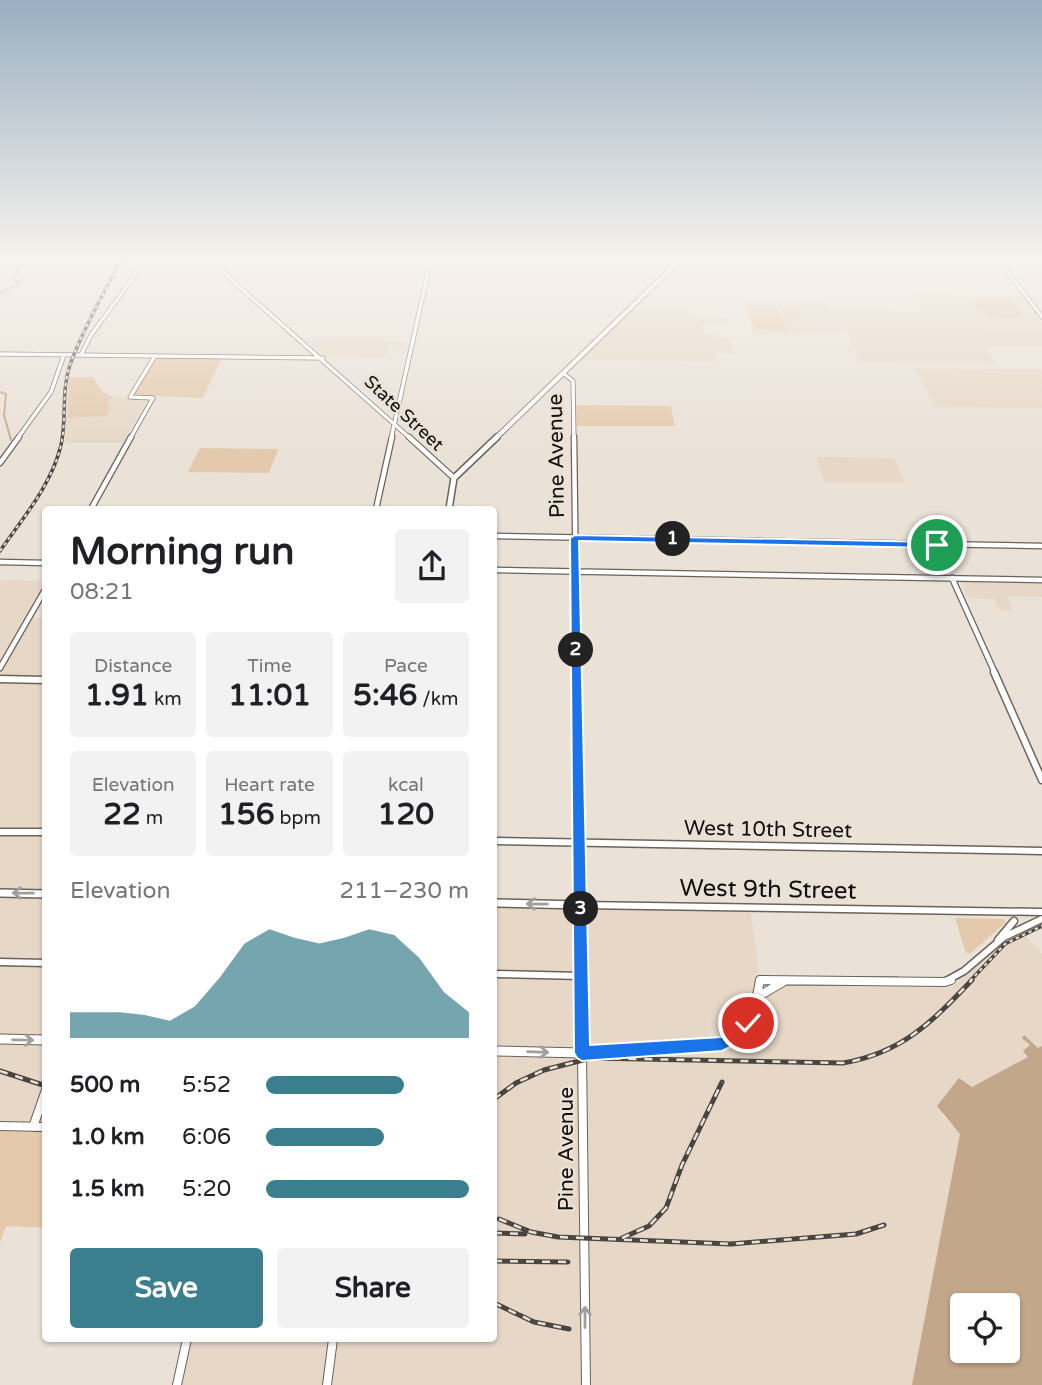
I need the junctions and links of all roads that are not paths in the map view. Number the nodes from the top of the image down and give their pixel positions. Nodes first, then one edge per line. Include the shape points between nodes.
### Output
1 (99, 324) edge
2 (283, 324) edge
3 (417, 324) edge
4 (614, 324) edge
5 (0, 354) edge
6 (64, 355) junction
7 (81, 355) junction
8 (155, 356) junction
9 (323, 358) junction
10 (563, 373) junction
11 (396, 424) junction
12 (0, 463) edge
13 (454, 478) junction
14 (92, 506) edge
15 (377, 506) edge
16 (449, 506) edge
17 (497, 536) edge
18 (575, 538) junction
19 (1042, 546) edge
20 (0, 562) edge
21 (42, 563) edge
22 (497, 570) edge
23 (575, 572) junction
24 (952, 578) junction
25 (1042, 580) edge
26 (42, 595) edge
27 (0, 668) edge
28 (0, 679) edge
29 (42, 680) edge
30 (1042, 780) edge
31 (0, 832) edge
32 (42, 832) edge
33 (497, 841) edge
34 (580, 843) junction
35 (1042, 851) edge
36 (0, 893) edge
37 (42, 894) edge
38 (497, 903) edge
39 (580, 905) junction
40 (1003, 912) junction
41 (1042, 912) edge
42 (1042, 919) edge
43 (1014, 921) junction
44 (1021, 927) junction
45 (994, 944) junction
46 (0, 962) edge
47 (42, 963) edge
48 (497, 974) edge
49 (581, 976) junction
50 (786, 981) junction
51 (758, 997) junction
52 (0, 1039) edge
53 (42, 1040) edge
54 (497, 1051) edge
55 (582, 1053) junction
56 (42, 1101) edge
57 (0, 1126) edge
58 (33, 1126) junction
59 (42, 1127) edge
60 (186, 1342) edge
61 (333, 1342) edge
62 (177, 1385) edge
63 (327, 1385) edge
64 (586, 1385) edge

1 - 7 street
2 - 9 street, State Street
3 - 11 street
4 - 10 main road
5 - 6 street
6 - 7 street
6 - 12 street via 51,392
7 - 8 street
8 - 9 street
8 - 14 street via 130,397 153,398
9 - 11 street, State Street
10 - 13 main road
10 - 18 street, Pine Avenue via 573,382
11 - 13 street, State Street
11 - 15 street
13 - 16 main road
17 - 18 street
18 - 19 street
18 - 23 street, Pine Avenue
20 - 21 street
22 - 23 street
23 - 24 street
23 - 34 street, Pine Avenue
24 - 25 street
24 - 30 street
26 - 27 street
28 - 29 street
31 - 32 street
33 - 34 street, West 10th Street
34 - 35 street, West 10th Street
34 - 39 street, Pine Avenue
37 -> 36 main road
39 -> 38 main road, West 9th Street
39 - 40 street, West 9th Street
39 - 49 main road, Pine Avenue
40 - 41 street, West 9th Street
40 - 43 street
42 - 44 street
43 - 44 street
43 - 45 street
44 - 45 street
45 - 50 street via 954,979 940,983
46 - 47 street
48 - 49 street
49 - 55 main road, Pine Avenue
50 - 51 street
50 - 51 street via 760,980
51 - 55 street via 743,1030 722,1044
52 -> 53 main road
54 -> 55 main road
64 -> 55 street, Pine Avenue
56 - 58 street
57 - 58 street
58 - 59 street
60 - 62 street
61 - 63 street

